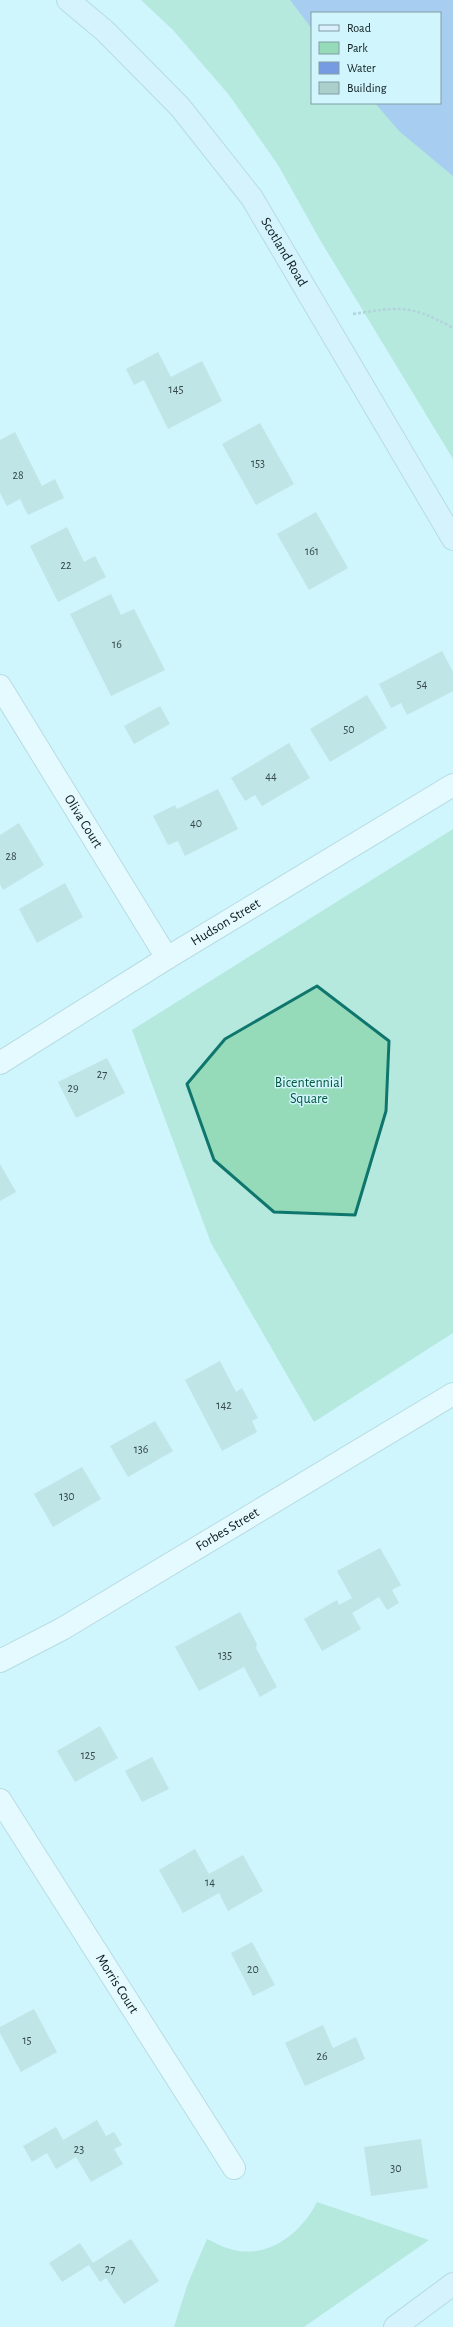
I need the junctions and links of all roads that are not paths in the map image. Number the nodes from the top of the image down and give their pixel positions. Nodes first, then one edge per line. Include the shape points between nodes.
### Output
1 (68, 0) edge
2 (453, 539) edge
3 (0, 686) edge
4 (453, 786) edge
5 (167, 958) junction
6 (0, 1063) edge
7 (453, 1394) edge
8 (0, 1661) edge
9 (0, 1800) edge
10 (234, 2168) dead end
11 (453, 2284) edge
12 (395, 2327) edge

1 - 2 main road, Scotland Road via 105,30 184,113 252,198
3 - 5 street, Oliva Court
4 - 5 street, Hudson Street
5 - 6 street, Hudson Street
7 - 8 street, Forbes Street via 68,1625
9 - 10 street, Morris Court
11 - 12 main road

